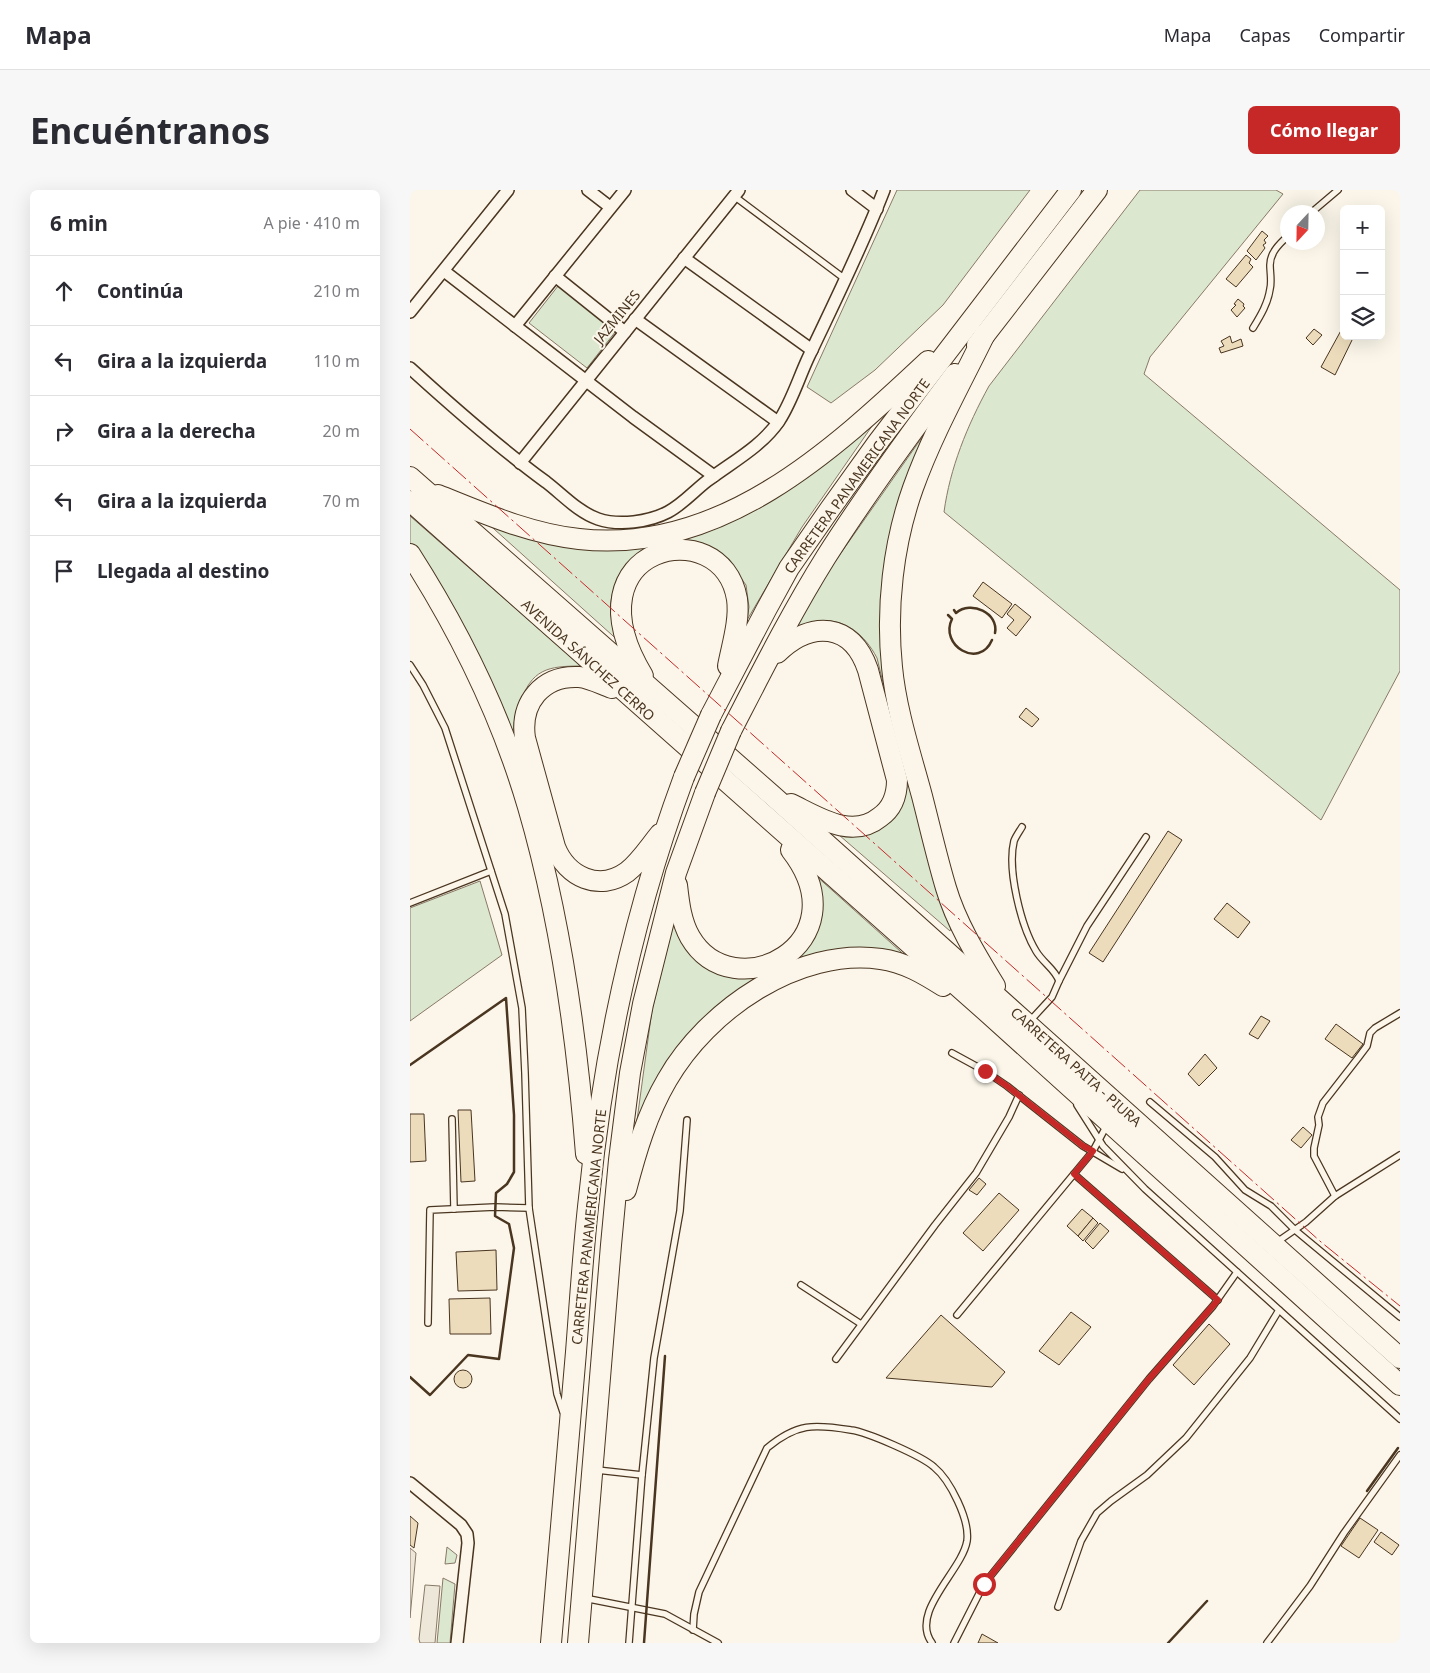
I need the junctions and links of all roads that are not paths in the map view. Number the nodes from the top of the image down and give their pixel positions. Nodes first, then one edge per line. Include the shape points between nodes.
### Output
1 (508, 190) edge
2 (588, 190) edge
3 (625, 190) edge
4 (852, 190) edge
5 (884, 190) edge
6 (1072, 190) edge
7 (1097, 190) edge
8 (1338, 190) edge
9 (736, 193) edge
10 (1320, 205) edge
11 (610, 207) junction
12 (877, 208) junction
13 (1280, 245) edge
14 (684, 258) junction
15 (444, 271) junction
16 (555, 276) junction
17 (845, 280) junction
18 (410, 312) edge
19 (635, 319) junction
20 (515, 326) junction
21 (978, 328) junction
22 (1254, 328) dead end
23 (625, 332) junction
24 (812, 350) junction
25 (410, 368) edge
26 (586, 380) junction
27 (778, 422) junction
28 (520, 463) junction
29 (714, 476) junction
30 (415, 490) edge
31 (410, 554) edge
32 (766, 663) junction
33 (410, 665) edge
34 (724, 686) junction
35 (650, 688) junction
36 (625, 693) junction
37 (752, 778) joint
38 (773, 796) junction
39 (767, 819) junction
40 (666, 826) junction
41 (1022, 827) dead end
42 (1146, 837) dead end
43 (490, 871) junction
44 (676, 873) junction
45 (410, 904) edge
46 (1059, 981) junction
47 (996, 1008) junction
48 (1400, 1013) edge
49 (1027, 1023) junction
50 (952, 1053) dead end
51 (1062, 1080) junction
52 (1019, 1095) junction
53 (1150, 1102) dead end
54 (452, 1120) dead end
55 (686, 1120) dead end
56 (1109, 1123) junction
57 (1100, 1142) junction
58 (1093, 1151) junction
59 (1400, 1156) edge
60 (1074, 1174) junction
61 (1130, 1174) junction
62 (1335, 1196) junction
63 (589, 1197) junction
64 (529, 1208) junction
65 (454, 1209) junction
66 (1295, 1230) junction
67 (1273, 1244) junction
68 (611, 1245) junction
69 (1237, 1272) junction
70 (801, 1285) dead end
71 (1218, 1300) junction
72 (1279, 1310) junction
73 (957, 1315) dead end
74 (1400, 1316) edge
75 (428, 1323) dead end
76 (861, 1324) junction
77 (1400, 1358) edge
78 (836, 1360) dead end
79 (1400, 1385) edge
80 (1400, 1419) edge
81 (569, 1434) junction
82 (1400, 1455) edge
83 (592, 1469) junction
84 (642, 1475) junction
85 (410, 1483) edge
86 (582, 1598) junction
87 (631, 1607) junction
88 (1058, 1607) dead end
89 (694, 1630) junction
90 (457, 1643) edge
91 (551, 1643) edge
92 (578, 1643) edge
93 (629, 1643) edge
94 (718, 1643) edge
95 (932, 1643) edge
96 (954, 1643) edge
97 (1268, 1643) edge

1 - 15 street
2 - 11 street
3 - 11 street
4 - 12 street
5 - 12 street
6 - 21 highway, CARRETERA PANAMERICANA NORTE
7 - 21 highway, CARRETERA PANAMERICANA NORTE
8 - 10 lane
9 - 14 street, JAZMINES
9 - 17 lane
11 - 16 street
12 - 17 street
13 - 22 lane via 1270,264 1269,297
14 - 19 street, JAZMINES
14 - 24 street
15 - 18 street
15 - 20 street
16 - 20 street
16 - 23 street
17 - 24 street
19 - 23 street, JAZMINES
19 - 27 street
20 - 26 street
21 - 30 highway via 806,466 730,512 688,529 618,541 579,540 502,520
21 - 32 highway, CARRETERA PANAMERICANA NORTE via 830,550
21 - 34 highway, CARRETERA PANAMERICANA NORTE via 878,442 789,568
21 - 47 highway via 913,489 896,558 890,639 899,703 946,889
23 - 26 street, JAZMINES
24 - 27 street
25 - 28 street
26 - 28 street, JAZMINES
26 - 29 street
27 - 29 street via 764,439
28 - 29 street via 588,515 610,522 637,521 669,512
30 - 35 highway, AVENIDA SÁNCHEZ CERRO
30 - 36 highway, AVENIDA SÁNCHEZ CERRO
31 - 63 highway via 444,610 481,684 515,768 535,832 570,998
32 - 38 highway via 790,641 805,633 833,632 854,644 868,670 897,780 894,800 887,811 871,824 858,827 844,827
32 - 44 highway, CARRETERA PANAMERICANA NORTE, bridge via 731,731
33 - 43 lane via 445,728
34 - 35 highway via 737,619 736,594 714,561 694,551 680,549 663,551 646,559 632,572 622,595 620,611 624,633
34 - 40 highway, CARRETERA PANAMERICANA NORTE, bridge
35 - 37 highway, AVENIDA SÁNCHEZ CERRO
36 - 39 highway, AVENIDA SÁNCHEZ CERRO
36 - 40 highway via 588,679 565,678 548,684 529,704 523,722 525,738 555,847 567,866 580,877 597,882 612,880 633,866
37 - 38 highway, CARRETERA PAITA - PIURA
38 - 47 highway, CARRETERA PAITA - PIURA
39 - 44 highway via 802,865 814,898 808,929 798,944 780,959 766,966 740,968 715,960 700,950 690,938 683,920
39 - 47 highway, CARRETERA PAITA - PIURA
40 - 63 highway, CARRETERA PANAMERICANA NORTE via 642,907 620,1000 606,1069
41 - 46 lane via 1014,842 1013,867 1022,921 1036,952
42 - 46 lane via 1087,926
43 - 45 lane
43 - 64 lane via 504,914 522,1008
44 - 68 highway, CARRETERA PANAMERICANA NORTE via 643,1004 630,1073
46 - 49 lane via 1044,1008
47 - 49 highway, CARRETERA PAITA - PIURA
47 - 51 highway, CARRETERA PAITA - PIURA
47 - 68 highway via 911,968 882,959 848,957 833,960 798,969 766,984 712,1024 689,1048 667,1080 649,1115
48 - 62 lane via 1370,1033 1367,1046 1323,1103 1318,1117 1314,1156
49 - 67 highway, CARRETERA PAITA - PIURA
50 - 52 lane
51 - 56 highway, CARRETERA PAITA - PIURA
51 - 57 lane
52 - 58 lane
52 - 76 lane via 976,1173
53 - 66 lane via 1215,1156 1245,1190 1271,1206
54 - 65 lane
55 - 84 lane via 680,1211 654,1358
56 - 57 lane
56 - 79 highway, CARRETERA PAITA - PIURA
57 - 58 lane
57 - 61 lane
58 - 60 lane
58 - 61 lane
59 - 62 lane
60 - 71 lane
60 - 73 lane
61 - 69 lane
62 - 66 lane
63 - 81 highway, CARRETERA PANAMERICANA NORTE
64 - 65 lane
64 - 81 lane via 557,1394
65 - 75 lane via 430,1210
66 - 67 lane
66 - 74 lane
67 - 77 highway, CARRETERA PAITA - PIURA
68 - 83 highway, CARRETERA PANAMERICANA NORTE
69 - 71 lane
69 - 72 lane
70 - 76 lane
71 - 96 lane via 1149,1379 984,1584
72 - 80 lane
72 - 88 lane via 1250,1358 1186,1438 1147,1475 1097,1513 1081,1541
76 - 78 lane
81 - 91 highway, CARRETERA PANAMERICANA NORTE
82 - 97 lane
83 - 84 lane
83 - 86 highway, CARRETERA PANAMERICANA NORTE
84 - 87 lane
85 - 90 street via 461,1525 467,1534
86 - 87 lane
86 - 92 highway, CARRETERA PANAMERICANA NORTE
87 - 89 lane via 665,1614
87 - 93 lane
89 - 94 lane
89 - 95 lane via 699,1592 767,1448 791,1432 806,1426 823,1425 860,1431 934,1466 958,1503 966,1522 967,1541 926,1620 926,1631

